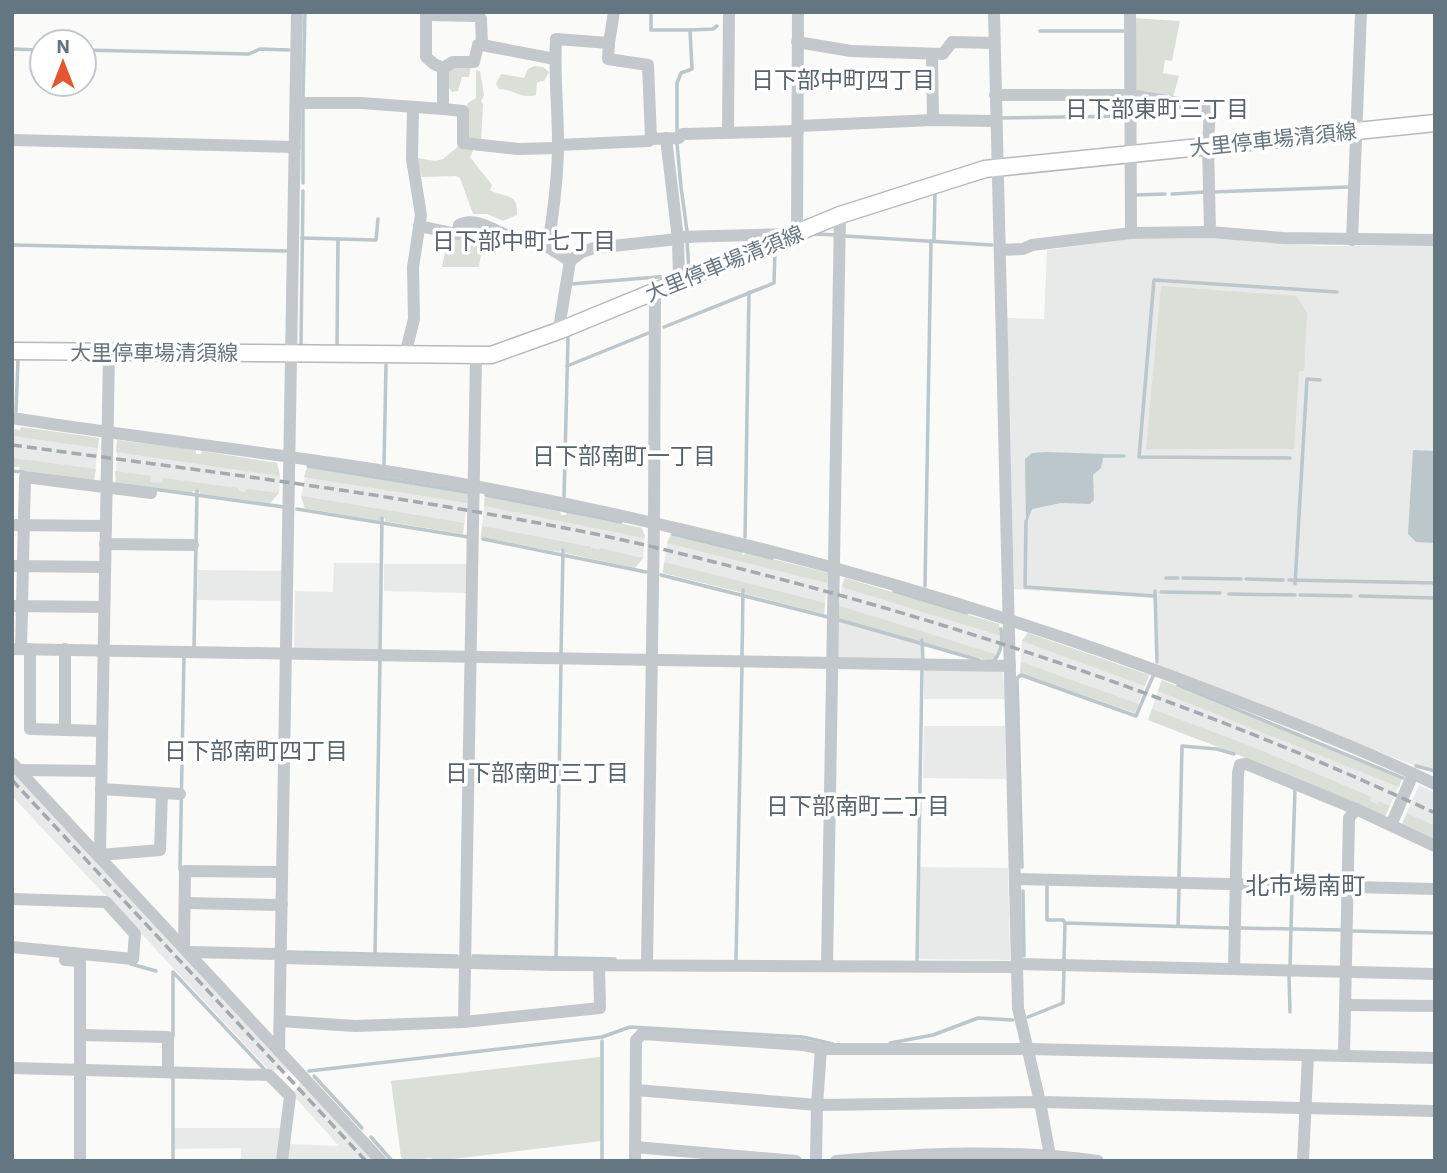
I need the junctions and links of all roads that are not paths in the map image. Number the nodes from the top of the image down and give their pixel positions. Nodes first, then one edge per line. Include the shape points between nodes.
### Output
1 (297, 12) edge
2 (614, 12) edge
3 (729, 12) edge
4 (798, 12) edge
5 (994, 12) edge
6 (1130, 12) edge
7 (1361, 12) edge
8 (426, 14) edge
9 (797, 42) junction
10 (609, 43) junction
11 (994, 43) junction
12 (482, 45) junction
13 (932, 54) junction
14 (555, 59) junction
15 (443, 68) junction
16 (995, 95) junction
17 (1130, 95) junction
18 (296, 103) junction
19 (413, 107) junction
20 (443, 109) junction
21 (933, 120) junction
22 (995, 121) junction
23 (1435, 123) edge
24 (798, 128) junction
25 (1356, 131) junction
26 (728, 132) junction
27 (666, 138) junction
28 (651, 139) junction
29 (12, 140) edge
30 (1208, 145) junction
31 (295, 146) junction
32 (558, 146) junction
33 (1131, 153) junction
34 (997, 167) junction
35 (840, 215) junction
36 (419, 226) junction
37 (1210, 232) junction
38 (796, 233) junction
39 (1131, 233) junction
40 (678, 238) junction
41 (1352, 240) junction
42 (1435, 240) edge
43 (548, 247) junction
44 (1000, 250) junction
45 (570, 261) junction
46 (679, 281) junction
47 (655, 292) junction
48 (561, 330) junction
49 (12, 351) edge
50 (109, 353) junction
51 (293, 353) junction
52 (405, 355) junction
53 (476, 356) junction
54 (12, 418) edge
55 (107, 431) junction
56 (290, 456) junction
57 (106, 486) junction
58 (474, 486) junction
59 (151, 493) dead end
60 (654, 522) junction
61 (18, 525) edge
62 (106, 526) junction
63 (105, 544) junction
64 (193, 545) dead end
65 (18, 566) edge
66 (834, 566) junction
67 (105, 567) junction
68 (17, 606) edge
69 (104, 607) junction
70 (1008, 618) junction
71 (21, 649) edge
72 (65, 649) junction
73 (103, 650) junction
74 (286, 654) junction
75 (471, 656) junction
76 (652, 659) junction
77 (833, 662) junction
78 (1010, 666) junction
79 (65, 730) junction
80 (102, 731) junction
81 (16, 766) edge
82 (101, 771) junction
83 (1413, 774) junction
84 (1435, 784) edge
85 (101, 789) junction
86 (162, 793) junction
87 (180, 794) dead end
88 (1356, 808) junction
89 (1391, 825) junction
90 (1435, 846) edge
91 (100, 855) junction
92 (282, 872) junction
93 (1015, 879) junction
94 (1236, 884) junction
95 (1348, 887) junction
96 (1435, 889) edge
97 (12, 898) edge
98 (185, 902) junction
99 (282, 905) junction
100 (12, 947) edge
101 (186, 949) junction
102 (12, 954) edge
103 (281, 956) junction
104 (464, 962) junction
105 (599, 965) junction
106 (647, 965) junction
107 (827, 966) junction
108 (1017, 966) junction
109 (1234, 969) junction
110 (1346, 972) junction
111 (1435, 974) edge
112 (1345, 1005) junction
113 (1435, 1006) edge
114 (280, 1021) junction
115 (464, 1022) junction
116 (80, 1035) junction
117 (821, 1049) junction
118 (1028, 1049) junction
119 (279, 1051) junction
120 (1308, 1055) junction
121 (1344, 1056) junction
122 (1435, 1058) edge
123 (168, 1066) dead end
124 (12, 1068) edge
125 (79, 1070) junction
126 (636, 1090) junction
127 (1041, 1102) junction
128 (817, 1105) junction
129 (1306, 1108) junction
130 (1435, 1111) edge
131 (635, 1147) junction
132 (904, 1158) edge
133 (1051, 1158) edge
134 (80, 1161) edge
135 (282, 1161) edge
136 (381, 1161) edge
137 (635, 1161) edge
138 (796, 1161) edge
139 (816, 1161) edge
140 (836, 1161) edge
141 (1098, 1161) edge
142 (1303, 1161) edge

1 - 18 street
2 - 10 street
3 - 26 street
4 - 9 street
5 - 11 street
6 - 17 street
7 - 25 street
8 - 12 street via 478,16
8 - 15 street via 426,57
9 - 13 street via 851,51
9 - 24 street
10 - 14 street via 556,39
10 - 28 street via 608,59 648,65
11 - 13 street via 953,42 943,54
11 - 16 street
12 - 14 street
12 - 15 street via 478,45 474,62 453,62
13 - 21 street
14 - 32 street
15 - 20 street
16 - 17 street
16 - 22 street
17 - 30 street via 1210,108
17 - 33 street
18 - 19 street
18 - 31 street
19 - 20 street
19 - 36 street via 412,159
20 - 32 street via 463,111 463,143 517,149
21 - 22 street
21 - 24 street
22 - 34 street
23 - 25 main road, 大里停車場清須線
24 - 26 street
24 - 38 street
25 - 30 main road, 大里停車場清須線
25 - 41 street
26 - 27 street
27 - 28 street
27 - 40 street
28 - 32 street
29 - 31 street
30 - 33 main road, 大里停車場清須線
30 - 37 street
31 - 51 street
32 - 43 street
33 - 34 main road, 大里停車場清須線
33 - 39 street
34 - 35 main road, 大里停車場清須線
34 - 44 street
35 - 38 main road, 大里停車場清須線
35 - 66 street
36 - 43 street via 457,234 464,222
36 - 52 street via 412,267 414,319
37 - 39 street
37 - 41 street
38 - 40 street
38 - 46 main road, 大里停車場清須線
39 - 44 street
40 - 45 street via 594,248
40 - 46 street
41 - 42 street
43 - 45 street
44 - 70 street
45 - 48 street
46 - 47 main road, 大里停車場清須線
47 - 48 main road, 大里停車場清須線
47 - 60 street
48 - 53 main road, 大里停車場清須線 via 506,351
49 - 50 main road, 大里停車場清須線
50 - 51 main road, 大里停車場清須線
50 - 55 street
51 - 52 main road, 大里停車場清須線
51 - 56 street
52 - 53 main road, 大里停車場清須線
53 - 58 street
54 - 55 street
55 - 56 street
55 - 57 street
56 - 58 street
56 - 74 street
57 - 59 street
57 - 61 street via 25,477
57 - 62 street
58 - 60 street
58 - 75 street
60 - 66 street
60 - 76 street
61 - 62 street
61 - 65 street
62 - 63 street
63 - 64 street
63 - 67 street
65 - 67 street
65 - 68 street
66 - 70 street
66 - 77 street
67 - 69 street
68 - 69 street
68 - 71 street
69 - 73 street
70 - 78 street
70 - 83 street via 1160,671
71 - 72 street
71 - 79 street via 30,729
72 - 73 street
72 - 79 street
73 - 74 street
73 - 80 street
74 - 75 street
74 - 92 street
75 - 76 street
75 - 104 street
76 - 77 street
76 - 106 street
77 - 78 street
77 - 107 street
78 - 93 street
79 - 80 street
80 - 82 street
81 - 82 street
81 - 91 street
82 - 85 street
83 - 84 street
83 - 89 street
85 - 86 street
85 - 91 street
86 - 87 street
86 - 91 street via 160,850
88 - 89 street
88 - 94 street via 1240,765
88 - 95 street via 1349,818
89 - 90 street
91 - 101 street
92 - 98 street via 186,871
92 - 99 street
93 - 94 street
93 - 108 street
94 - 95 street
94 - 109 street
95 - 96 street
95 - 110 street
97 - 100 street via 106,902 135,934 133,959
98 - 99 street
98 - 101 street
99 - 103 street
101 - 103 street
101 - 119 street
102 - 116 street via 80,961
103 - 104 street
103 - 114 street
104 - 105 street
104 - 115 street
105 - 106 street
105 - 115 street via 600,1008
106 - 107 street
107 - 108 street
108 - 109 street
108 - 118 street via 1018,1008
109 - 110 street
110 - 111 street
110 - 112 street
112 - 113 street
112 - 121 street
114 - 115 street via 355,1026
114 - 119 street
116 - 123 street via 168,1037
116 - 125 street
117 - 118 street
117 - 126 street via 642,1034 636,1040
117 - 128 street
118 - 120 street
118 - 127 street
119 - 136 street
120 - 121 street
120 - 129 street
121 - 122 street
124 - 125 street
125 - 134 street
125 - 135 street via 269,1075 290,1096
126 - 128 street
126 - 131 street
127 - 128 street
127 - 129 street
127 - 133 street
128 - 139 street
129 - 130 street
129 - 142 street
131 - 137 street
131 - 138 street
132 - 133 street
132 - 140 street
133 - 141 street

